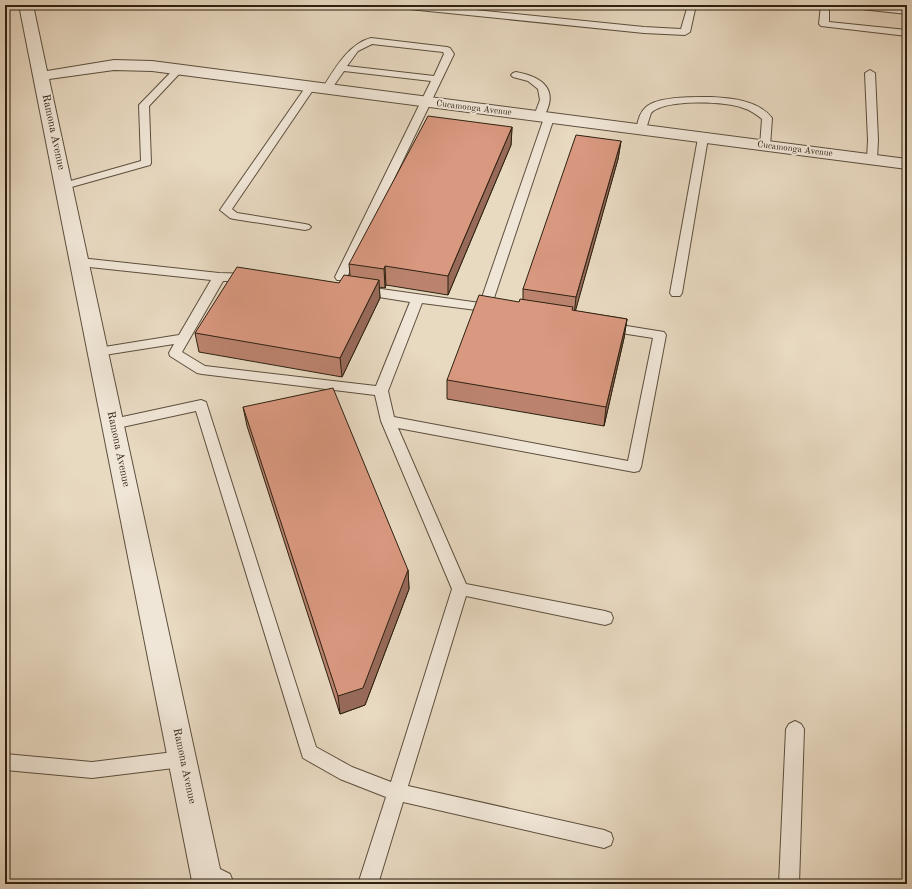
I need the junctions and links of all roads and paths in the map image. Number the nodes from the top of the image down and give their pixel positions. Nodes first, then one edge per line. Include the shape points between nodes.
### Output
1 (26, 5) edge
2 (399, 5) edge
3 (692, 5) edge
4 (825, 5) edge
5 (852, 5) edge
6 (907, 11) edge
7 (907, 33) edge
8 (341, 68) junction
9 (178, 70) junction
10 (870, 73) dead end
11 (516, 74) dead end
12 (41, 76) junction
13 (437, 79) junction
14 (310, 87) junction
15 (328, 89) junction
16 (426, 102) junction
17 (544, 117) junction
18 (641, 130) junction
19 (703, 138) junction
20 (764, 146) junction
21 (872, 159) junction
22 (907, 164) edge
23 (64, 186) junction
24 (305, 227) dead end
25 (80, 262) junction
26 (219, 277) junction
27 (259, 278) edge
28 (676, 293) dead end
29 (418, 298) junction
30 (485, 307) junction
31 (508, 310) edge
32 (592, 324) edge
33 (184, 338) junction
34 (98, 352) junction
35 (381, 391) junction
36 (388, 422) junction
37 (113, 424) junction
38 (460, 589) junction
39 (605, 618) dead end
40 (795, 729) dead end
41 (182, 759) junction
42 (5, 762) edge
43 (396, 792) junction
44 (604, 839) dead end
45 (219, 884) edge
46 (368, 884) edge
47 (789, 884) edge

1 - 12 street, Ramona Avenue
2 - 3 lane via 685,32
4 - 7 lane via 824,24
5 - 6 lane
8 - 13 lane
8 - 13 lane via 355,49 371,41 446,50 449,54
8 - 15 lane
9 - 12 street, Cucamonga Avenue via 114,65
9 - 14 street, Cucamonga Avenue
9 - 23 lane via 144,105 146,163
10 - 21 lane
11 - 17 lane via 539,83 544,90
12 - 23 street, Ramona Avenue
13 - 16 lane
14 - 15 street, Cucamonga Avenue
14 - 24 lane via 226,210 234,216
15 - 16 street, Cucamonga Avenue
16 - 17 street, Cucamonga Avenue
16 - 29 lane via 337,282 381,294
17 - 18 street, Cucamonga Avenue
17 - 30 lane
18 - 19 street, Cucamonga Avenue
18 - 20 lane via 644,117 650,108 658,105 699,100 725,101 751,108 767,118
19 - 20 street, Cucamonga Avenue
19 - 28 lane
20 - 21 street, Cucamonga Avenue
21 - 22 street, Cucamonga Avenue
23 - 25 street, Ramona Avenue
25 - 26 lane
25 - 34 street, Ramona Avenue
26 - 27 lane
26 - 33 lane
29 - 30 lane
29 - 35 lane
30 - 31 lane
32 - 36 lane via 660,335 634,467
33 - 34 lane
33 - 35 lane via 175,353 202,370
34 - 37 street, Ramona Avenue
35 - 36 lane
36 - 38 lane
37 - 41 street, Ramona Avenue
37 - 43 lane via 201,405 309,752 346,772
38 - 39 lane
38 - 43 lane
40 - 47 lane
41 - 42 lane via 92,770
41 - 45 street, Ramona Avenue via 207,881
43 - 44 lane
43 - 46 lane

